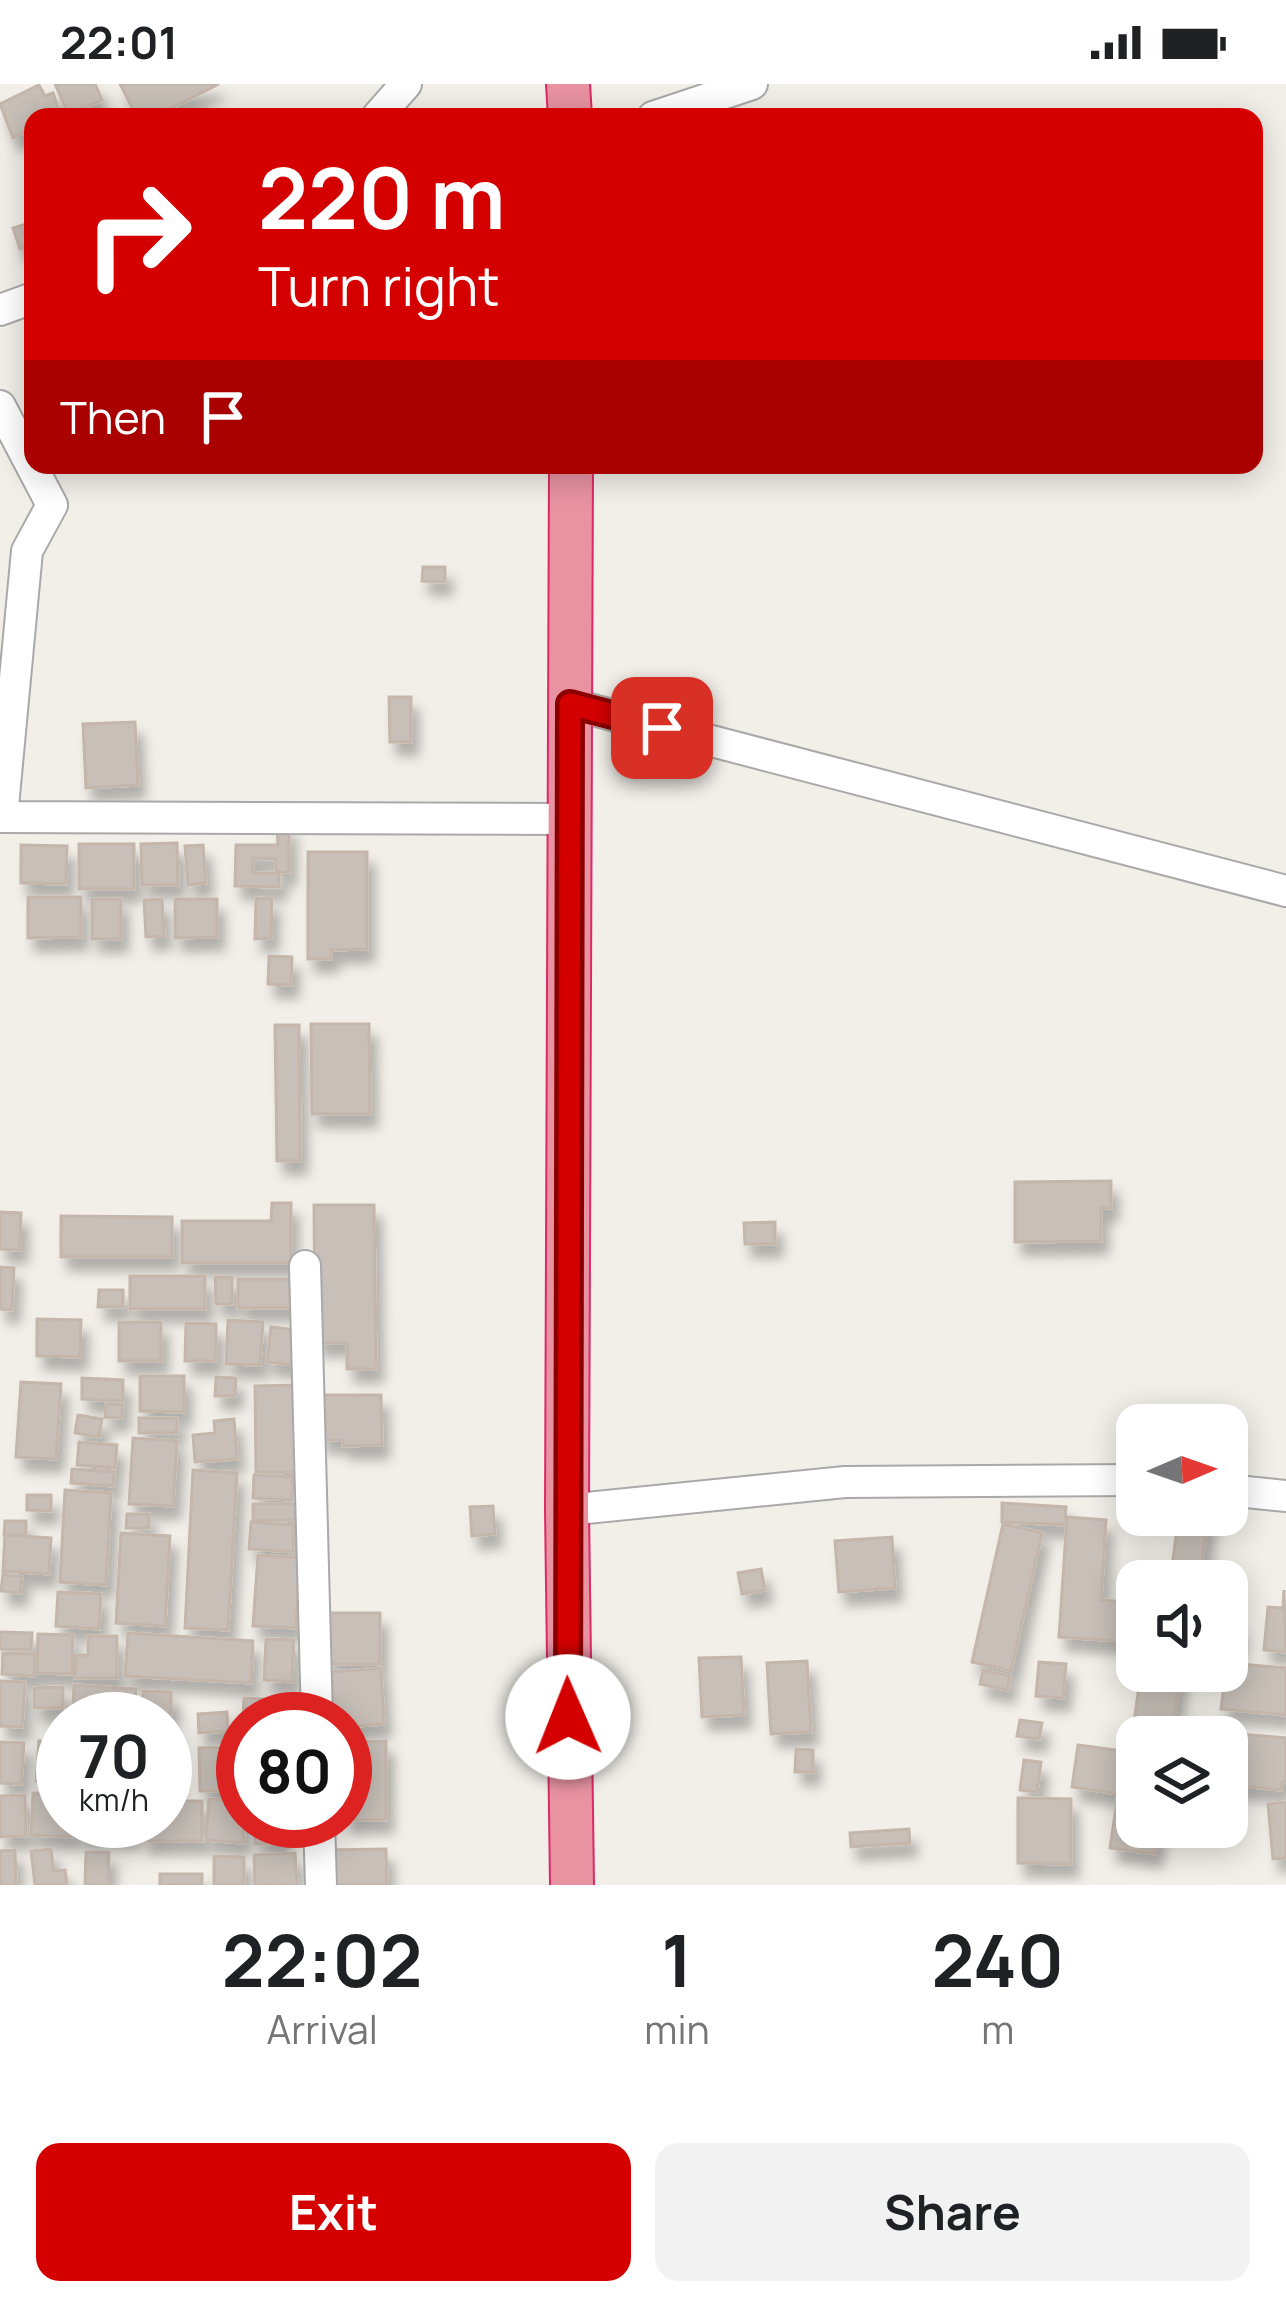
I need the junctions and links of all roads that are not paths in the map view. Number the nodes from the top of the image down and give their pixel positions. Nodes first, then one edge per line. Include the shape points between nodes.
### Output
1 (406, 84) edge
2 (752, 84) edge
3 (385, 108) edge
4 (680, 108) edge
5 (0, 406) edge
6 (24, 452) edge
7 (36, 474) edge
8 (571, 474) edge
9 (14, 550) edge
10 (570, 704) junction
11 (1, 817) edge
12 (569, 819) junction
13 (1286, 891) edge
14 (305, 1266) dead end
15 (1116, 1480) edge
16 (1248, 1492) edge
17 (1286, 1496) edge
18 (567, 1510) junction
19 (315, 1692) edge
20 (320, 1848) edge
21 (321, 1885) edge
22 (572, 1885) edge

1 - 3 street
2 - 4 street
5 - 6 street
7 - 9 street via 52,505
8 - 10 highway
9 - 11 street
10 - 12 highway
10 - 13 street
11 - 12 street
12 - 18 highway
14 - 19 street
15 - 18 street via 845,1482
16 - 17 street
18 - 22 highway
20 - 21 street

